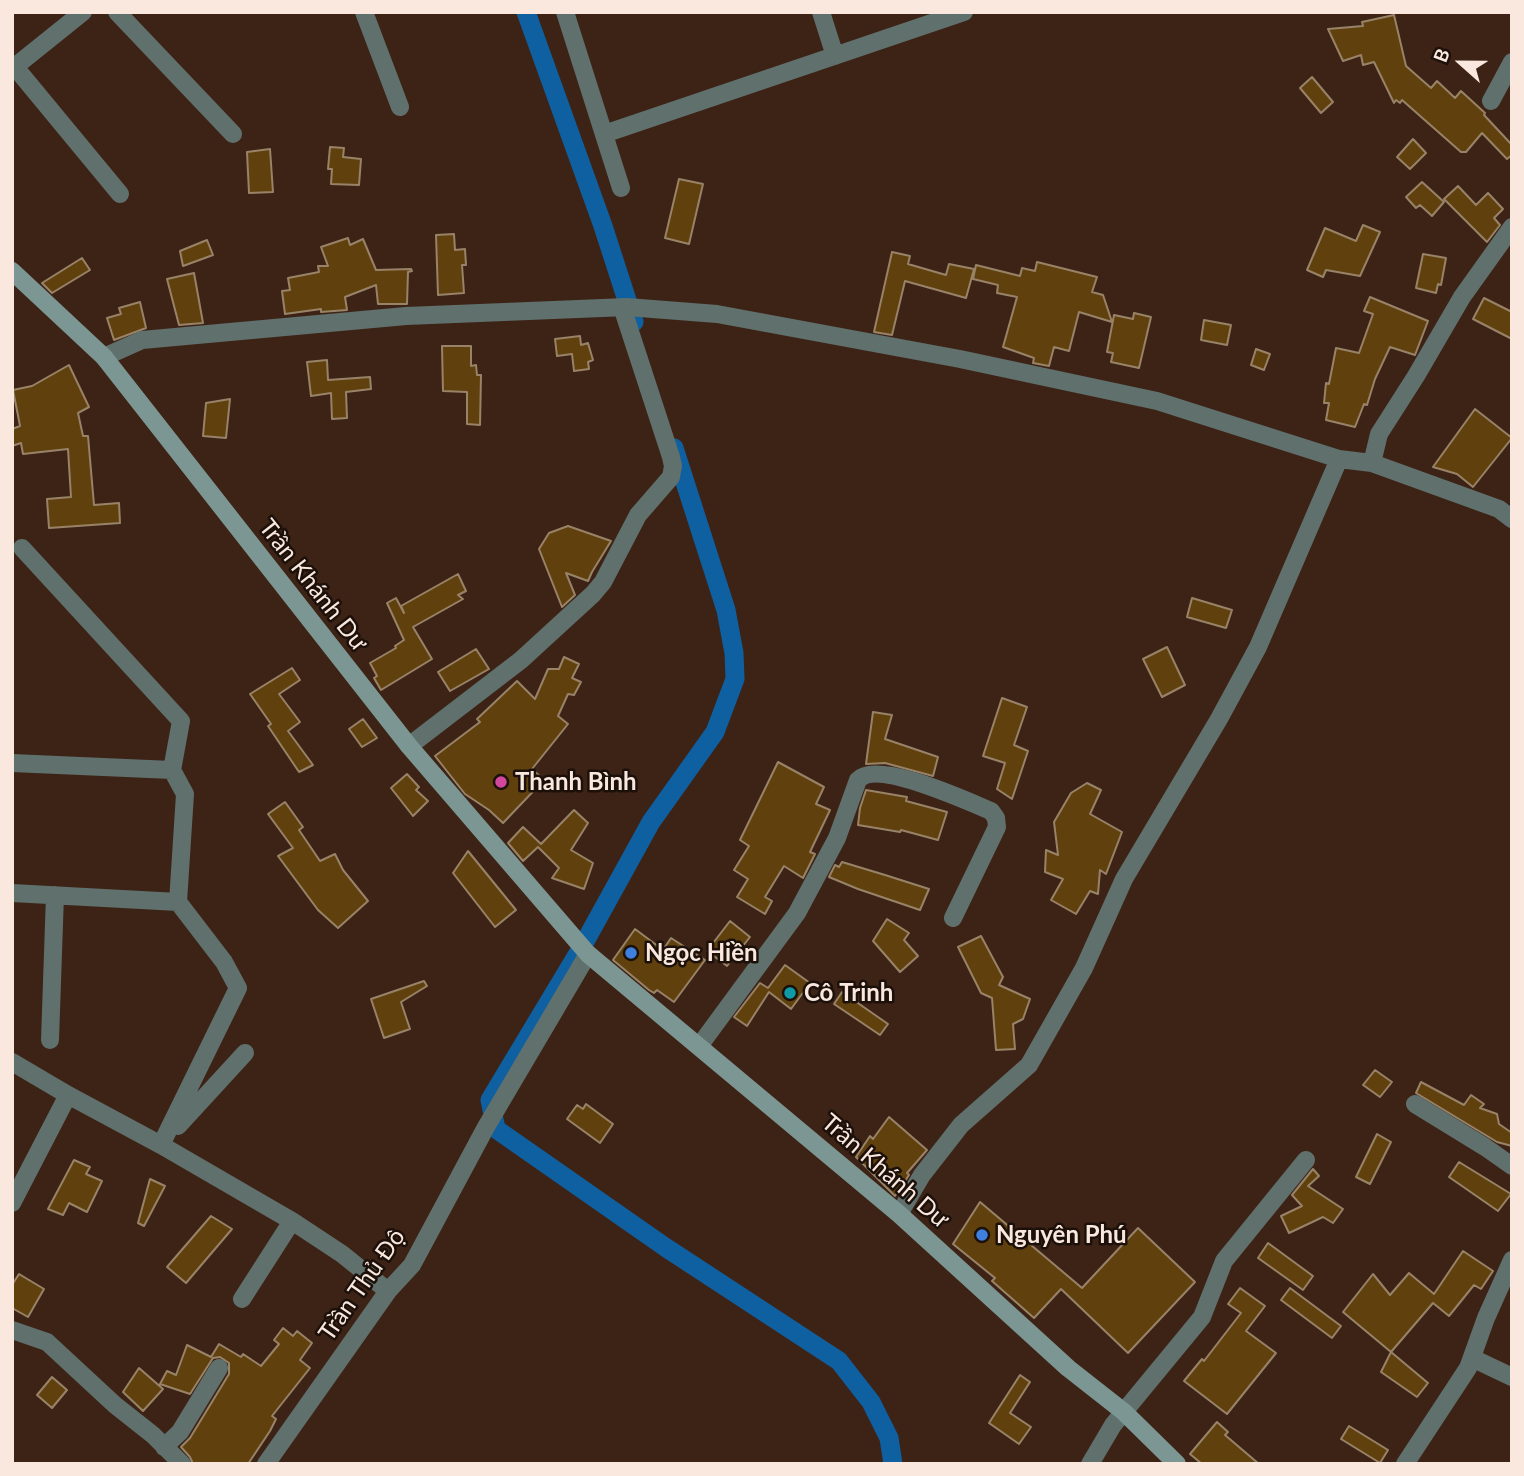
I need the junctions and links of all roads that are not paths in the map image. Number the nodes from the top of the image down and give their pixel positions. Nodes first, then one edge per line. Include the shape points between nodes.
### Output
1 (83, 12) edge
2 (117, 12) edge
3 (364, 12) edge
4 (565, 12) edge
5 (821, 12) edge
6 (964, 12) edge
7 (835, 56) junction
8 (1512, 62) edge
9 (14, 68) edge
10 (1491, 101) dead end
11 (400, 107) dead end
12 (233, 134) dead end
13 (604, 134) junction
14 (621, 188) dead end
15 (120, 194) dead end
16 (1512, 227) edge
17 (12, 271) edge
18 (629, 307) junction
19 (104, 358) junction
20 (1339, 459) junction
21 (1372, 463) junction
22 (1512, 519) edge
23 (22, 548) dead end
24 (409, 746) junction
25 (12, 763) edge
26 (172, 770) junction
27 (12, 893) edge
28 (55, 895) junction
29 (178, 902) junction
30 (953, 918) dead end
31 (587, 953) junction
32 (50, 1040) dead end
33 (700, 1045) junction
34 (245, 1053) dead end
35 (12, 1062) edge
36 (68, 1095) junction
37 (1415, 1104) dead end
38 (162, 1145) junction
39 (1306, 1160) dead end
40 (1512, 1166) edge
41 (12, 1203) edge
42 (899, 1214) junction
43 (292, 1221) junction
44 (1512, 1261) edge
45 (388, 1291) junction
46 (242, 1299) dead end
47 (12, 1330) edge
48 (1472, 1358) junction
49 (219, 1368) dead end
50 (1512, 1377) edge
51 (1124, 1412) junction
52 (164, 1447) junction
53 (182, 1464) edge
54 (266, 1464) edge
55 (1090, 1464) edge
56 (1177, 1464) edge
57 (1405, 1464) edge

1 - 9 street
2 - 12 street
3 - 11 street
4 - 13 street
5 - 7 street
6 - 7 street
7 - 13 street
8 - 10 street
9 - 15 street
13 - 14 street
16 - 21 street via 1462,297 1378,433
17 - 19 street, Trần Khánh Dư
18 - 19 street via 280,326 142,340
18 - 20 street via 717,314 1157,401
18 - 24 street via 671,457 671,477 638,515 593,594 521,660
19 - 24 street, Trần Khánh Dư
20 - 21 street
20 - 42 street via 1258,647 1124,879 1084,968 1029,1065 961,1125
21 - 22 street via 1499,509
23 - 26 street via 181,721
24 - 31 street, Trần Khánh Dư
25 - 26 street
26 - 29 street via 185,794
27 - 28 street
28 - 29 street
28 - 32 street
29 - 38 street via 238,988
30 - 33 street via 997,827 996,818 991,811 936,788 874,773 863,775 837,838 797,913
31 - 33 street, Trần Khánh Dư
31 - 45 street, Trần Thủ Độ via 412,1265
33 - 42 street, Trần Khánh Dư
34 - 38 street
35 - 36 street
36 - 38 street
36 - 41 street
37 - 40 street
38 - 43 street
39 - 51 street via 1224,1261 1202,1317
42 - 51 street, Trần Khánh Dư via 1068,1368
43 - 45 street
43 - 46 street
44 - 48 street
45 - 54 street, Trần Thủ Độ
47 - 52 street via 47,1342
48 - 50 street
48 - 57 street
49 - 52 street via 180,1432
51 - 55 street
51 - 56 street, Trần Khánh Dư
52 - 53 street

